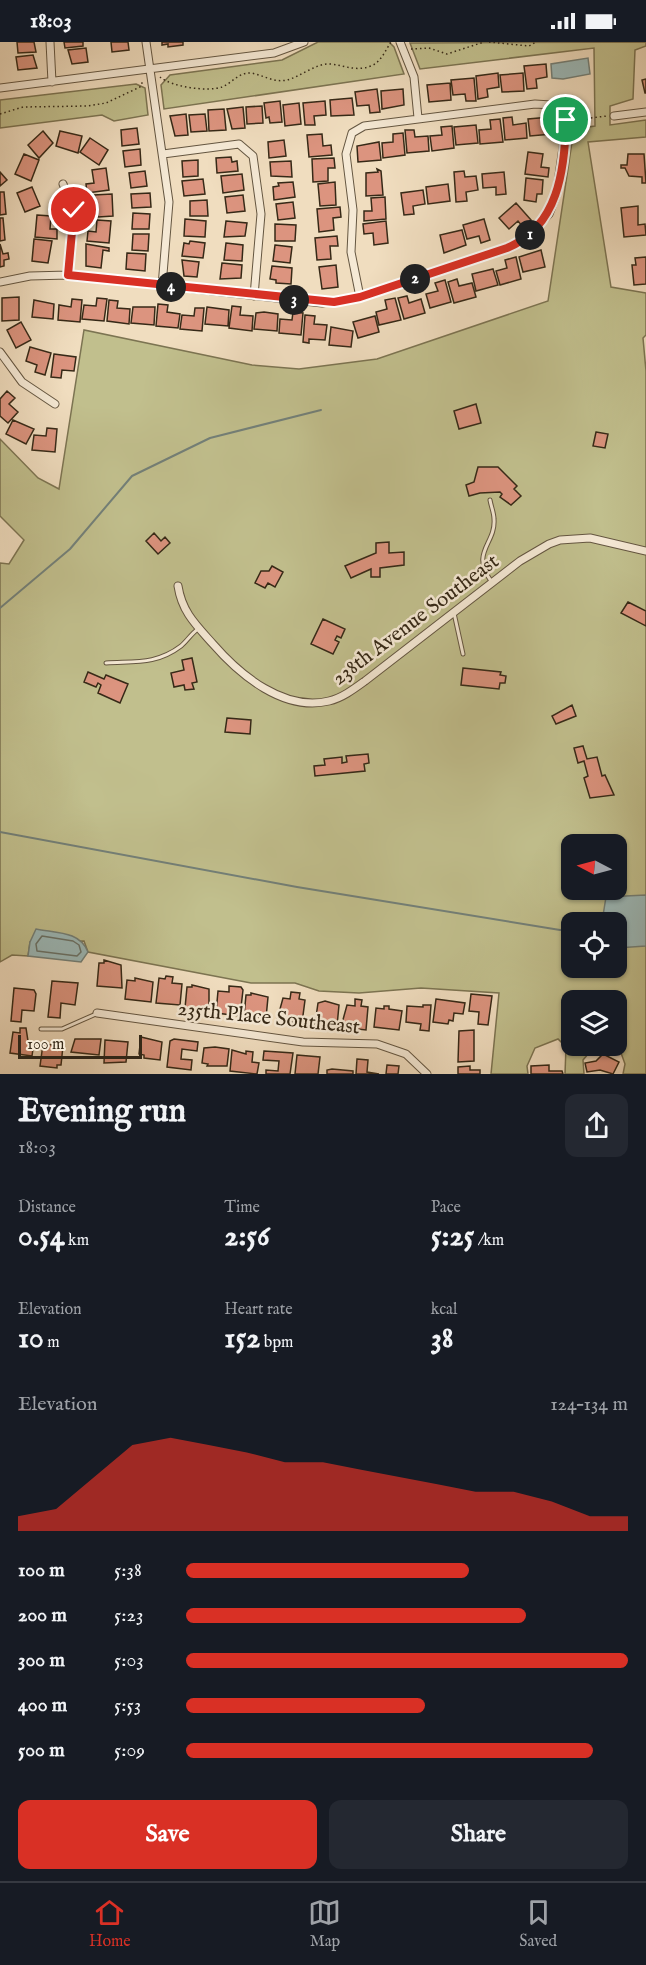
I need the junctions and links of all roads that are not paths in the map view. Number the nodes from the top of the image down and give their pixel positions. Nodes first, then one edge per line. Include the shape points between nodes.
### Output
1 (50, 42) edge
2 (146, 42) edge
3 (304, 42) edge
4 (402, 45) edge
5 (150, 69) junction
6 (52, 82) junction
7 (0, 88) edge
8 (646, 112) edge
9 (614, 116) road end
10 (418, 118) junction
11 (163, 154) junction
12 (63, 184) dead end
13 (68, 275) junction
14 (0, 282) edge
15 (162, 286) junction
16 (254, 296) junction
17 (360, 297) junction
18 (0, 352) edge
19 (55, 405) dead end
20 (490, 500) dead end
21 (646, 551) edge
22 (492, 582) junction
23 (178, 586) dead end
24 (453, 612) junction
25 (199, 629) junction
26 (463, 654) dead end
27 (106, 663) dead end
28 (98, 1013) joint
29 (41, 1029) dead end
30 (427, 1074) edge

1 - 6 street
2 - 5 street
3 - 5 street via 274,53
4 - 10 street via 414,77
5 - 6 street
5 - 11 street
6 - 7 street
8 - 9 street
10 - 17 street via 363,126 348,139 346,154 354,223 351,252
10 - 17 street via 543,103 558,108 566,120 556,196 542,224 526,239
11 - 15 street via 169,222
11 - 16 street via 230,144 245,147 255,160 261,214
12 - 13 street via 74,210
13 - 14 street
13 - 15 street
15 - 16 street
16 - 17 street via 322,303
18 - 19 street via 22,382
20 - 22 lane via 494,519 482,562
21 - 22 street, 238th Avenue Southeast via 590,538 560,540 530,554
22 - 24 street, 238th Avenue Southeast
23 - 25 street, 238th Avenue Southeast via 183,608
24 - 25 street, 238th Avenue Southeast via 365,681 328,701 291,698 257,685 232,666
24 - 26 lane
25 - 27 lane via 180,647 152,661
28 - 29 lane via 62,1029
28 - 30 street, 235th Place Southeast via 303,1042 377,1044 406,1054

